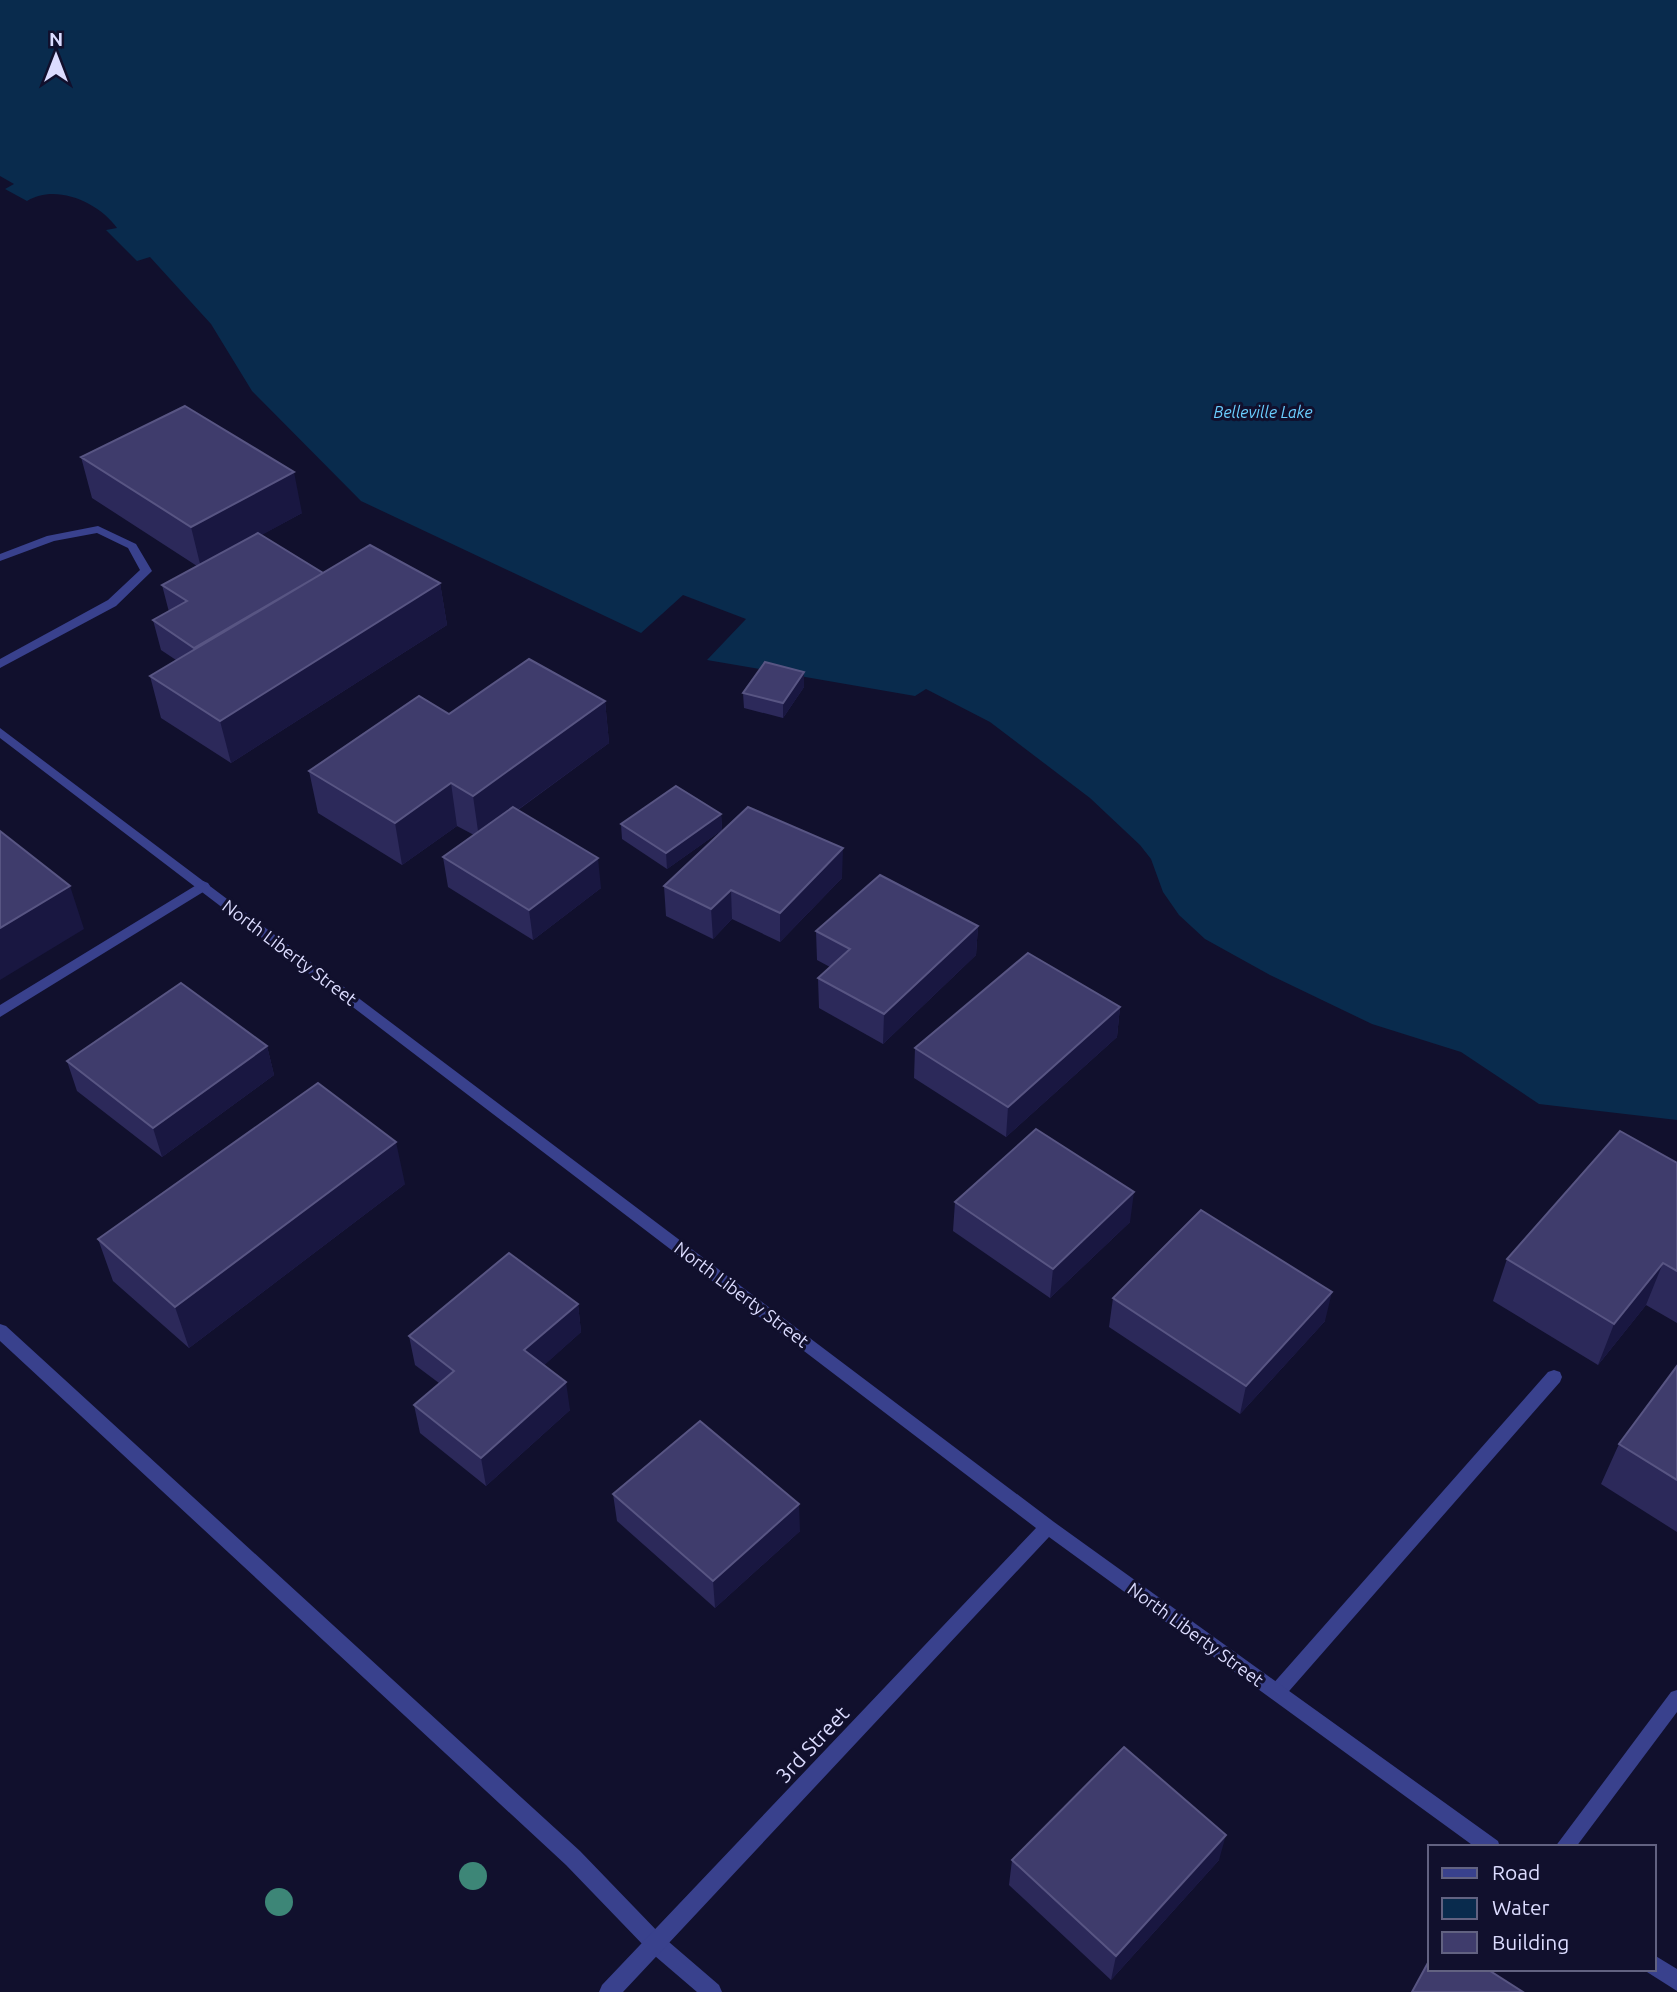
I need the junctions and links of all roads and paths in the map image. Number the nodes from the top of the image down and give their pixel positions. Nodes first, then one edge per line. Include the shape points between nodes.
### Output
1 (0, 558) edge
2 (0, 664) edge
3 (0, 732) edge
4 (203, 886) junction
5 (0, 1012) edge
6 (0, 1331) edge
7 (1554, 1377) dead end
8 (1048, 1527) junction
9 (1277, 1692) junction
10 (1677, 1698) edge
11 (1488, 1845) edge
12 (1566, 1845) edge
13 (655, 1943) junction
14 (1656, 1966) edge
15 (1677, 1981) edge
16 (608, 1992) edge
17 (712, 1992) edge

1 - 2 street via 51,538 98,529 132,545 146,571 112,603
3 - 4 street, North Liberty Street
4 - 5 street
4 - 8 street, North Liberty Street
6 - 13 street via 573,1858
7 - 9 street
8 - 9 street, North Liberty Street
8 - 13 street, 3rd Street
9 - 11 street, North Liberty Street
10 - 12 street
13 - 16 street, 3rd Street
13 - 17 street
14 - 15 street

